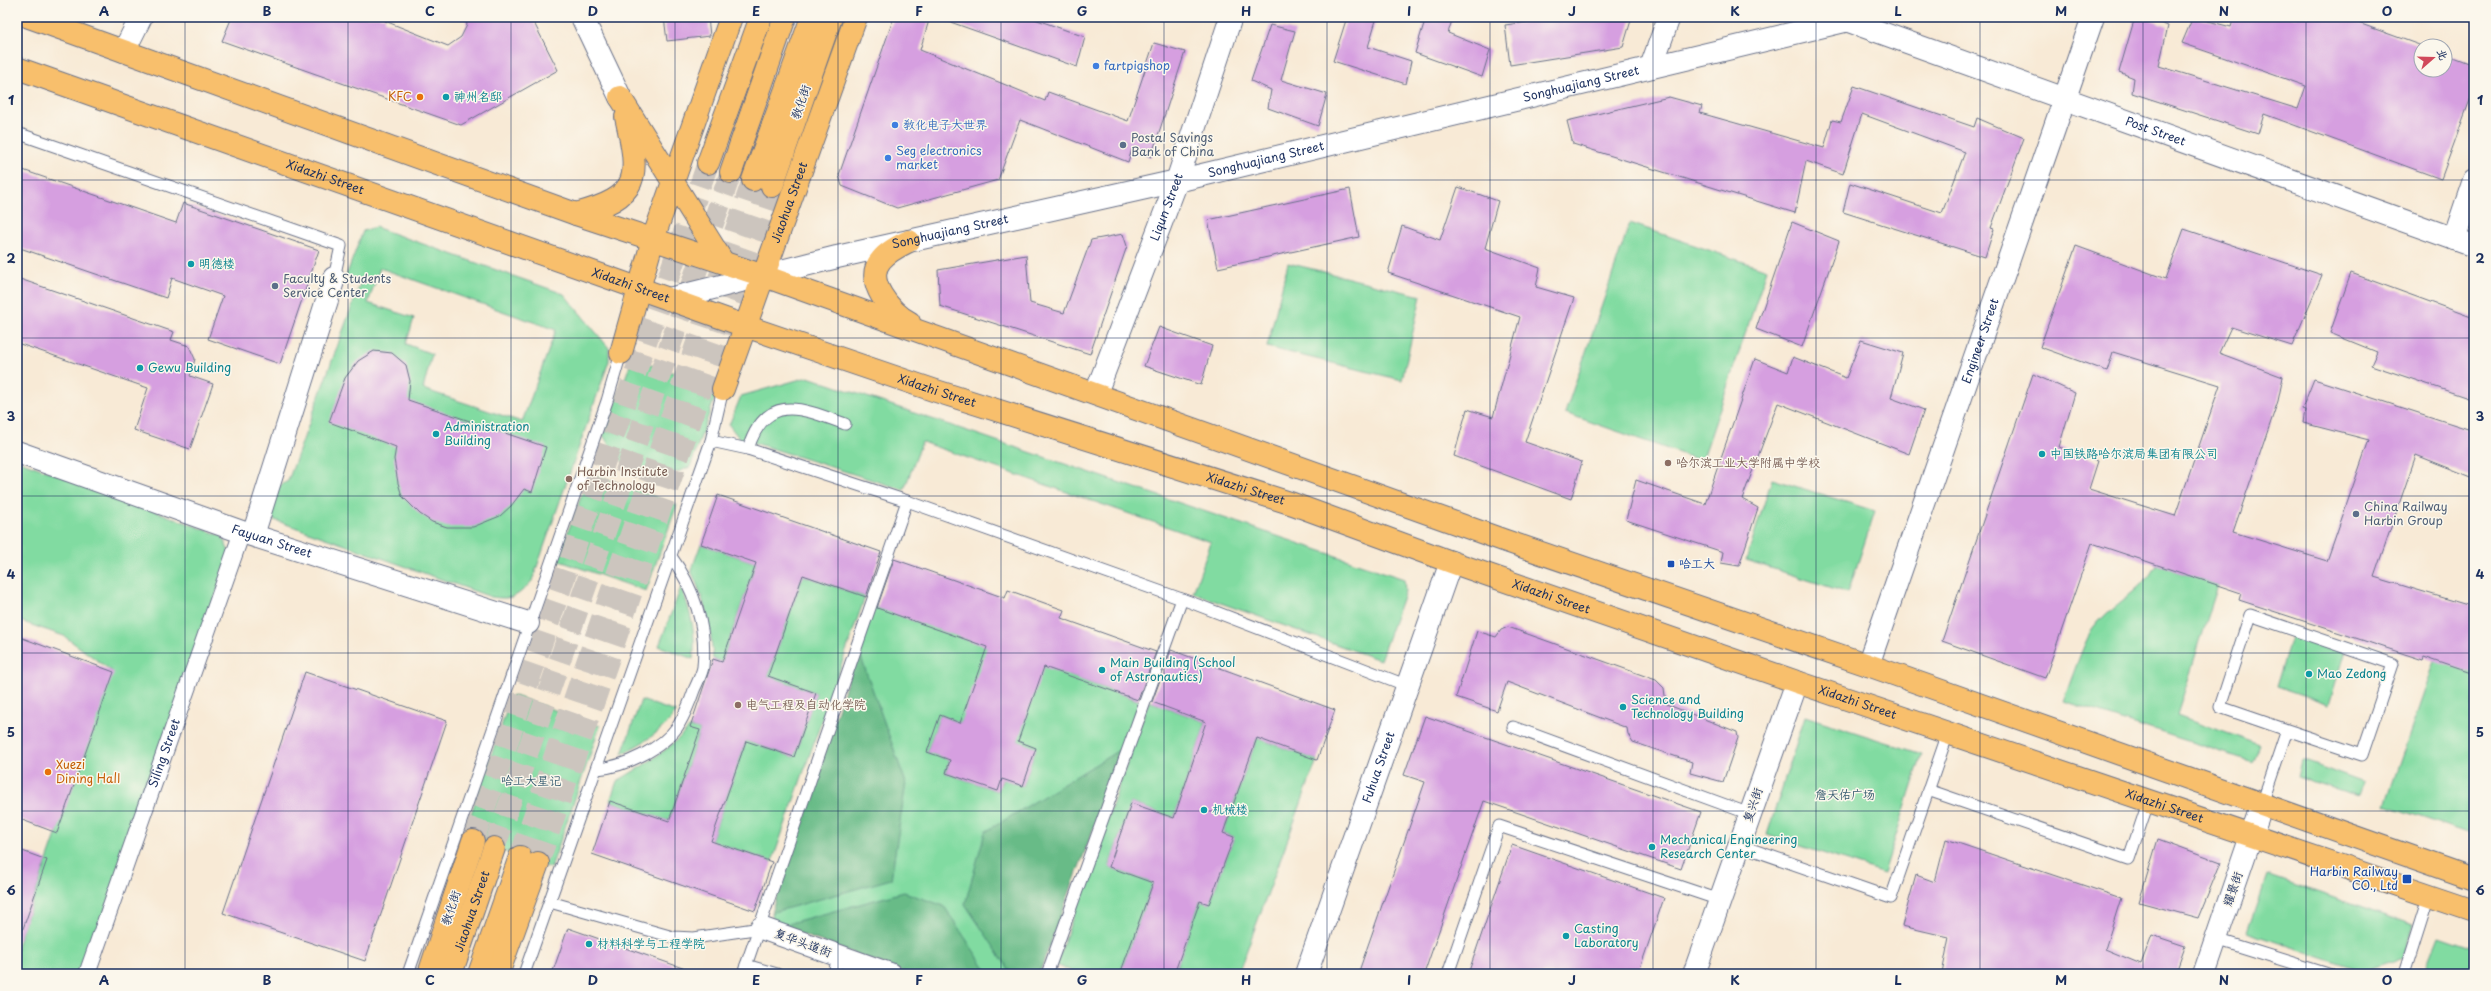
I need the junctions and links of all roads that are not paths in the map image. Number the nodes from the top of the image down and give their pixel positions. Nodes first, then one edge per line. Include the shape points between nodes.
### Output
1 (29, 17) edge
2 (141, 17) edge
3 (582, 17) edge
4 (731, 17) edge
5 (761, 17) edge
6 (785, 17) edge
7 (812, 17) edge
8 (831, 17) edge
9 (856, 17) edge
10 (1231, 17) edge
11 (1668, 17) edge
12 (2094, 17) edge
13 (1848, 18) edge
14 (124, 51) junction
15 (1651, 67) junction
16 (17, 68) edge
17 (620, 97) junction
18 (2065, 100) junction
19 (17, 133) edge
20 (708, 163) tunnel mouth
21 (731, 172) tunnel mouth
22 (1177, 180) junction
23 (2474, 180) edge
24 (673, 184) junction
25 (576, 214) junction
26 (653, 239) junction
27 (2454, 239) junction
28 (909, 241) junction
29 (2474, 246) edge
30 (722, 262) junction
31 (764, 276) junction
32 (334, 278) joint
33 (639, 288) junction
34 (669, 299) junction
35 (745, 326) junction
36 (942, 340) junction
37 (621, 353) joint
38 (723, 389) joint
39 (1096, 394) junction
40 (845, 424) dead end
41 (711, 441) junction
42 (748, 449) junction
43 (17, 452) edge
44 (907, 501) junction
45 (247, 533) junction
46 (670, 555) junction
47 (1451, 562) junction
48 (1182, 599) junction
49 (528, 623) junction
50 (1868, 665) junction
51 (1797, 682) junction
52 (1408, 686) junction
53 (1513, 727) dead end
54 (2287, 730) junction
55 (1948, 733) junction
56 (597, 769) junction
57 (1928, 790) junction
58 (2149, 800) junction
59 (2262, 804) junction
60 (1750, 814) junction
61 (2251, 835) junction
62 (473, 841) tunnel mouth
63 (1739, 845) junction
64 (494, 848) tunnel mouth
65 (2474, 879) edge
66 (2429, 895) junction
67 (1720, 900) junction
68 (550, 902) junction
69 (2474, 910) edge
70 (761, 928) junction
71 (2216, 938) junction
72 (836, 965) edge
73 (745, 969) edge
74 (87, 974) edge
75 (408, 974) edge
76 (429, 974) edge
77 (451, 974) edge
78 (479, 974) edge
79 (498, 974) edge
80 (524, 974) edge
81 (776, 974) edge
82 (890, 974) edge
83 (1047, 974) edge
84 (1306, 974) edge
85 (1448, 974) edge
86 (1694, 974) edge
87 (2204, 974) edge
88 (2328, 974) edge
89 (2404, 974) edge

1 - 14 main road
2 - 14 street
3 - 17 street
4 - 24 main road
5 - 20 main road
6 - 21 main road
7 - 8 main road, 教化街 via 763,183
9 - 31 main road, Jiaohua Street
10 - 22 street, Liqun Street
11 - 15 street
12 - 18 street, Engineer Street
13 - 15 street, Songhuajiang Street
13 - 18 street, Post Street
14 - 25 main road
15 - 22 street, Songhuajiang Street
16 - 33 main road, Xidazhi Street
17 - 24 main road
17 - 25 main road via 634,156 632,178 621,196 612,203
18 - 27 street, Post Street
18 - 50 street, Engineer Street
19 - 32 lane via 341,246
22 - 28 street, Songhuajiang Street
22 - 39 street, Liqun Street
23 - 27 street
24 - 26 main road
24 - 30 main road
25 - 26 main road
26 - 30 main road
26 - 33 main road
27 - 29 street, Post Street
28 - 31 street, Songhuajiang Street
28 - 36 main road via 880,260 876,269 880,291 886,304 900,318
30 - 31 main road
31 - 34 street, Songhuajiang Street
31 - 35 main road, Jiaohua Street
31 - 36 main road
32 - 45 street
33 - 34 main road, Xidazhi Street
33 - 37 main road
34 - 35 main road, Xidazhi Street
35 - 38 main road, Jiaohua Street
35 - 47 main road, Xidazhi Street via 933,390 1294,504
36 - 39 main road
37 - 49 lane via 607,401
38 - 41 lane
39 - 50 main road via 1503,540
40 - 42 lane via 802,409 778,411 760,423
41 - 42 lane
41 - 46 lane
42 - 44 lane
43 - 45 street, Fayuan Street
44 - 48 lane
44 - 70 lane
45 - 49 street, Fayuan Street
45 - 74 street, Siling Street
46 - 56 lane
46 - 56 lane via 681,569 699,613 703,637 703,668 677,727 636,759 613,768
47 - 51 main road, Xidazhi Street
47 - 52 street, Fuhua Street
48 - 52 lane
48 - 83 lane
49 - 75 lane
50 - 59 main road
51 - 55 main road, Xidazhi Street
51 - 60 street, 复兴街
52 - 84 street, Fuhua Street
53 - 60 lane
54 - 54 lane via 2362,755 2393,664 2250,615 2220,707
54 - 59 lane
55 - 57 lane
55 - 58 main road, Xidazhi Street
56 - 68 lane
57 - 58 lane via 2130,859
57 - 63 lane via 1891,898
58 - 61 main road, Xidazhi Street
59 - 61 street, 耀景街
59 - 65 main road
60 - 63 street, 复兴街
61 - 66 main road, Xidazhi Street
61 - 71 street, 耀景街
62 - 76 main road, 教化街
63 - 67 street, 复兴街
64 - 77 main road, Jiaohua Street
66 - 69 main road, Xidazhi Street
66 - 89 lane
67 - 85 lane via 1499,826
67 - 86 street, 复兴街
68 - 70 lane via 673,937 694,938
68 - 80 lane
70 - 72 street, 复华头道街
70 - 73 lane
71 - 87 street, 耀景街
71 - 88 lane
72 - 82 street, 复华头道街
73 - 81 lane
78 - 79 main road via 529,860

